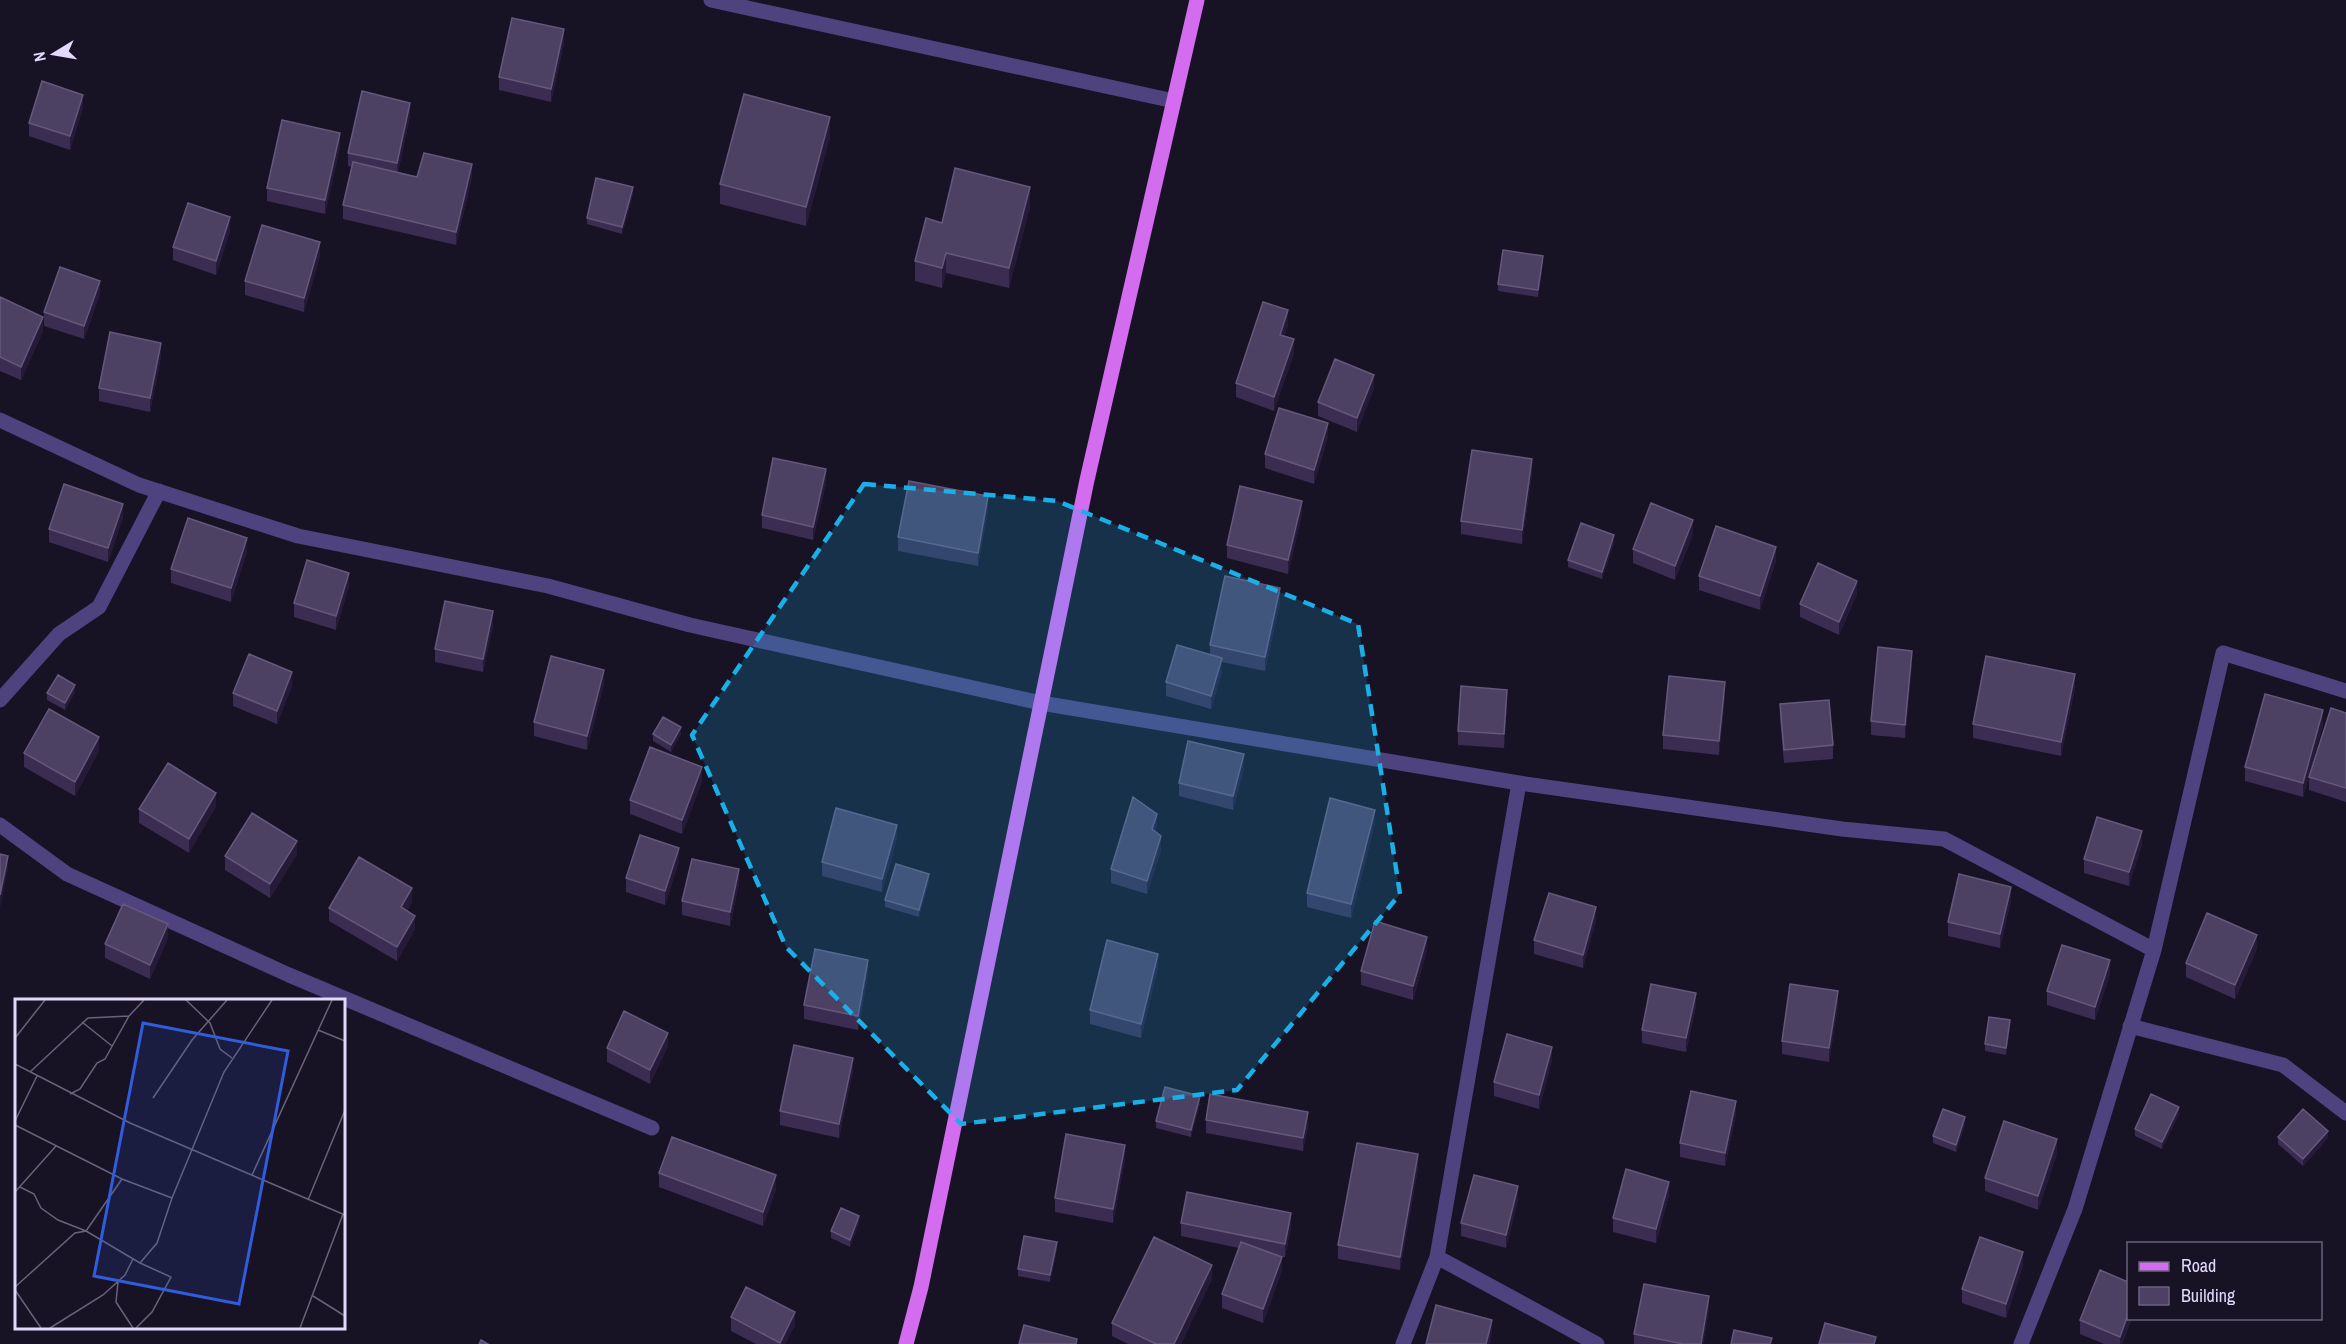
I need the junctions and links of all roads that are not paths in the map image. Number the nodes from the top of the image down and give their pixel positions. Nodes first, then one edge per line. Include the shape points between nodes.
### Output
1 (711, 0) edge
2 (1197, 0) edge
3 (1174, 101) junction
4 (0, 420) edge
5 (159, 491) junction
6 (2346, 691) edge
7 (0, 700) edge
8 (1041, 703) junction
9 (1520, 783) junction
10 (0, 825) edge
11 (2154, 950) junction
12 (2130, 1026) junction
13 (2346, 1113) edge
14 (652, 1128) dead end
15 (1437, 1257) junction
16 (906, 1344) edge
17 (1403, 1344) edge
18 (1597, 1344) edge
19 (2021, 1344) edge

1 - 3 street
2 - 3 main road
3 - 8 main road via 1087,480
4 - 5 street
5 - 7 street via 99,607 59,634
5 - 8 street via 298,536 548,586 690,625
6 - 11 street via 2223,653
8 - 9 street
8 - 16 main road
9 - 11 street via 1842,829 1944,839
9 - 15 street
10 - 14 street via 67,874 289,975
11 - 12 street
12 - 13 street via 2283,1065
12 - 19 street via 2075,1209
15 - 17 street
15 - 18 street

